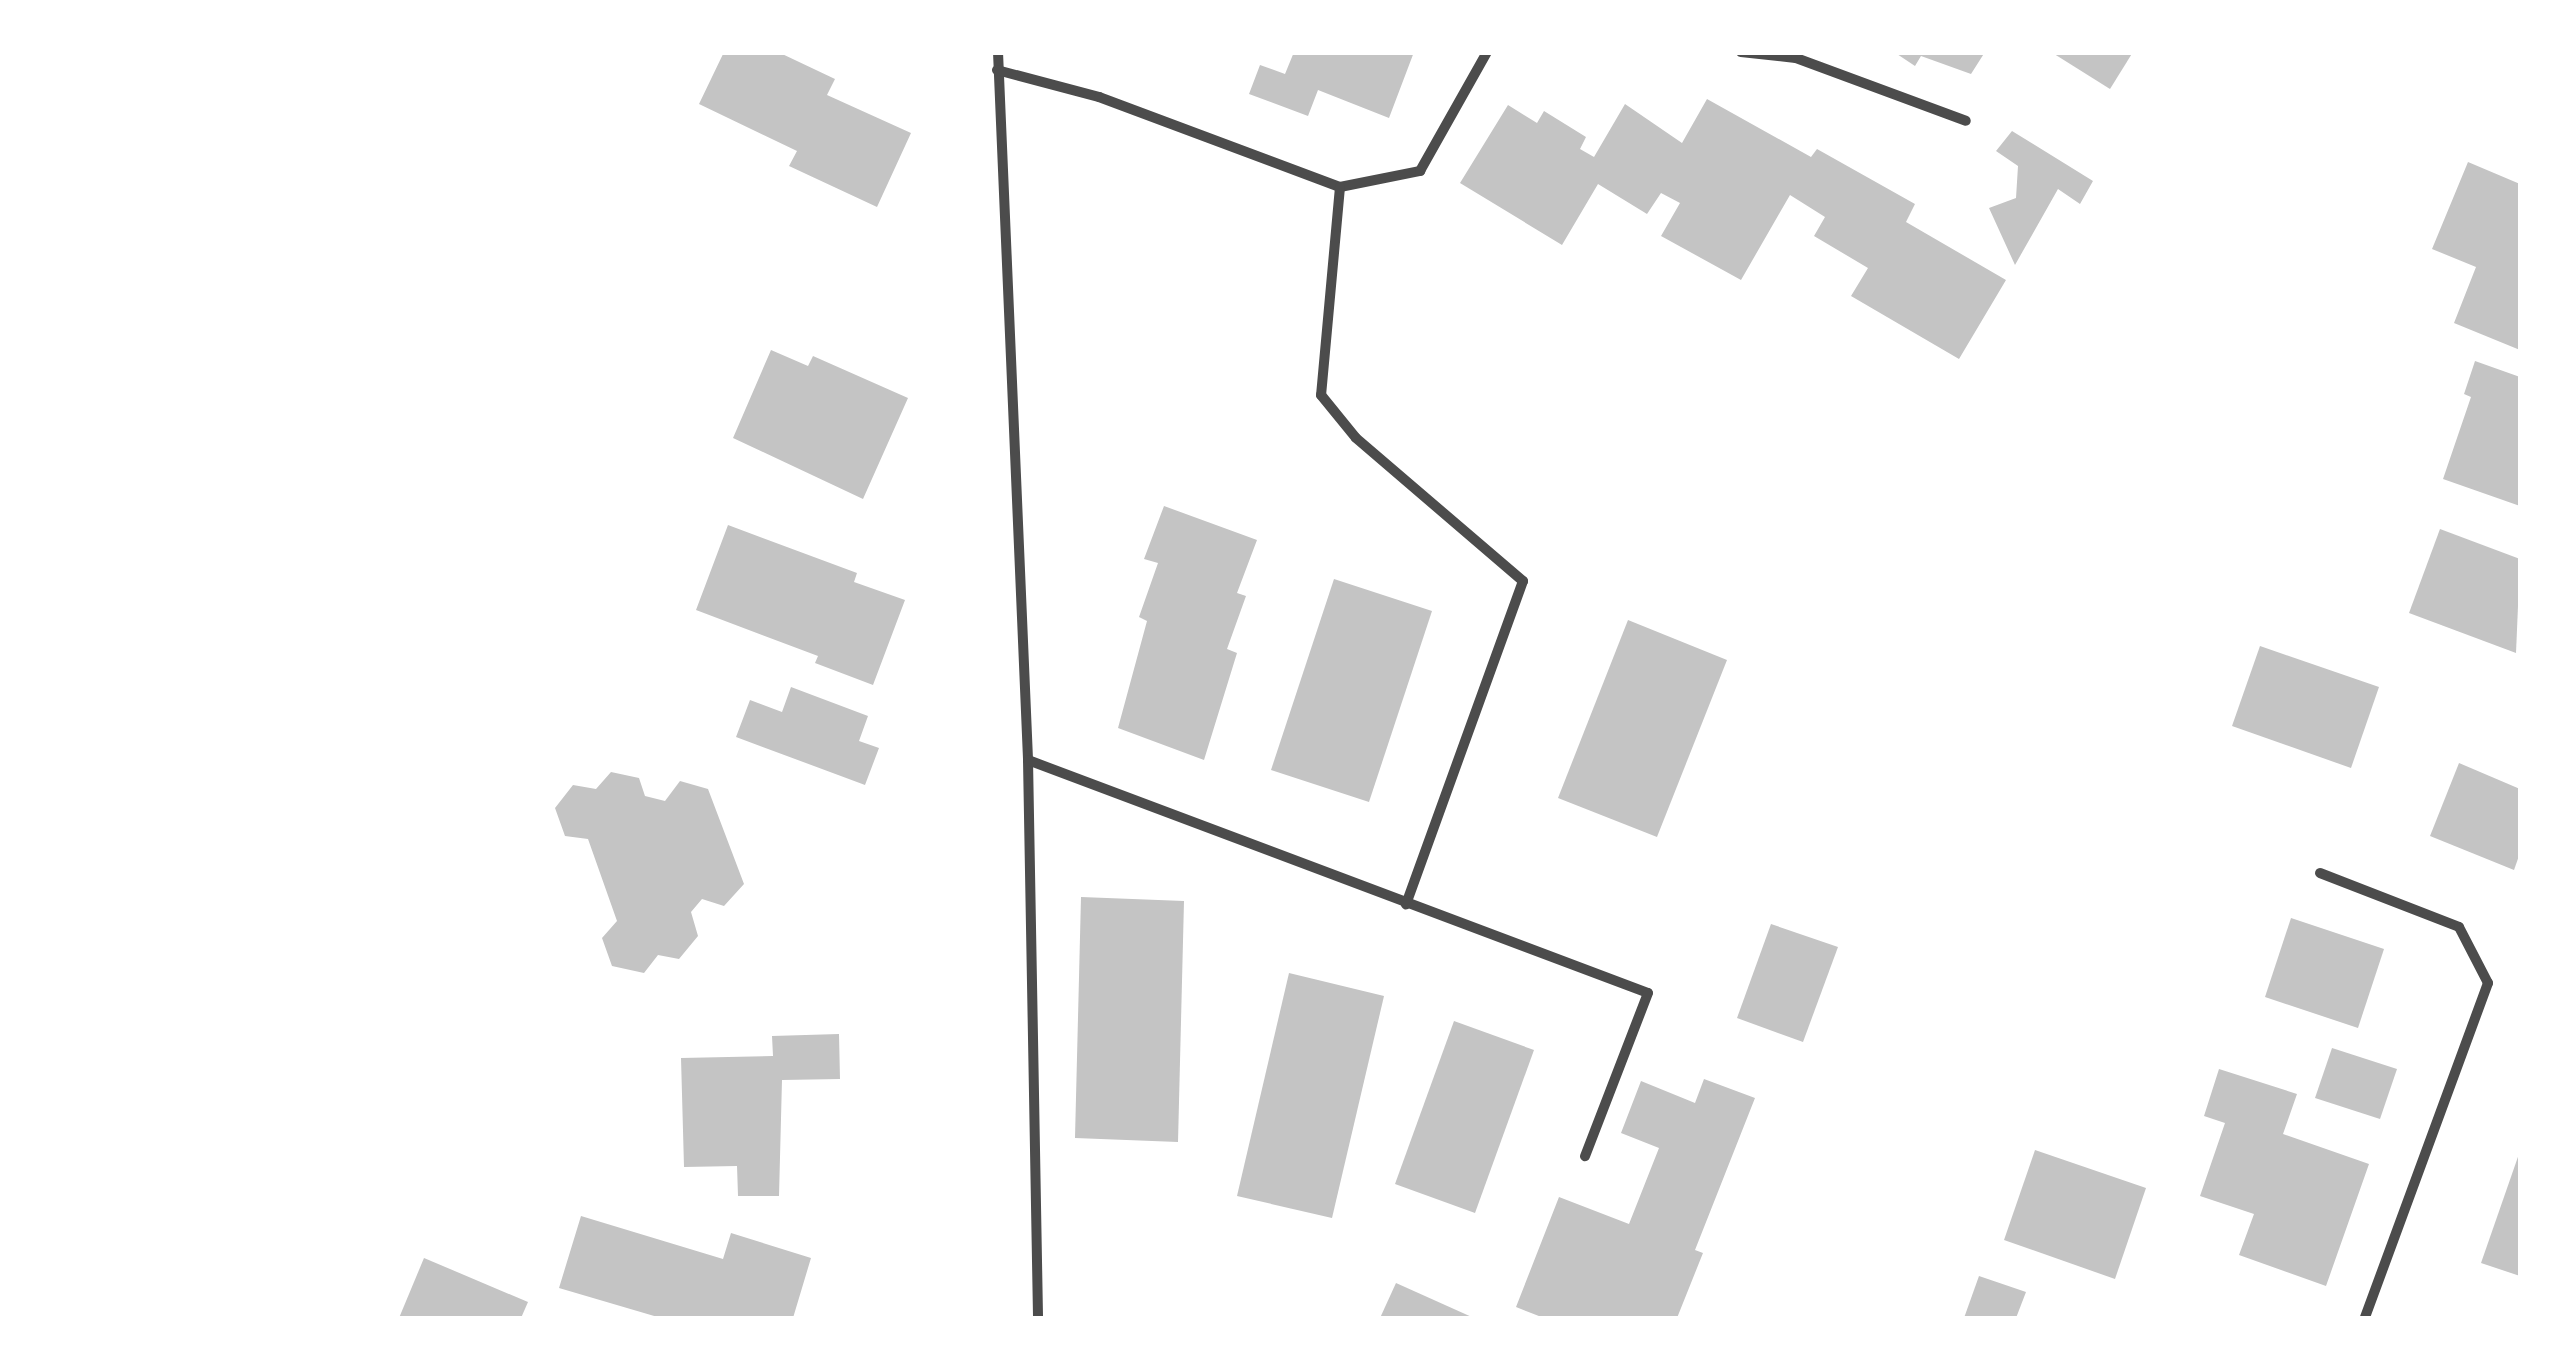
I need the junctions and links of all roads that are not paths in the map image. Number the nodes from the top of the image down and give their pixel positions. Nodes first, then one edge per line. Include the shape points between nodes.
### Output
1 (998, 52) edge
2 (1487, 52) edge
3 (1741, 52) edge
4 (996, 70) junction
5 (1966, 121) dead end
6 (1340, 187) junction
7 (1028, 760) junction
8 (2320, 873) dead end
9 (1406, 904) junction
10 (1585, 1156) dead end
11 (1038, 1318) edge
12 (2365, 1318) edge

1 - 4 street
2 - 6 street via 1420,171
3 - 5 street via 1796,58
4 - 6 street via 1099,97
4 - 7 street
6 - 9 street via 1322,395 1356,438 1523,581
7 - 9 street
7 - 11 street
8 - 12 street via 2459,927 2488,983
9 - 10 street via 1648,993

